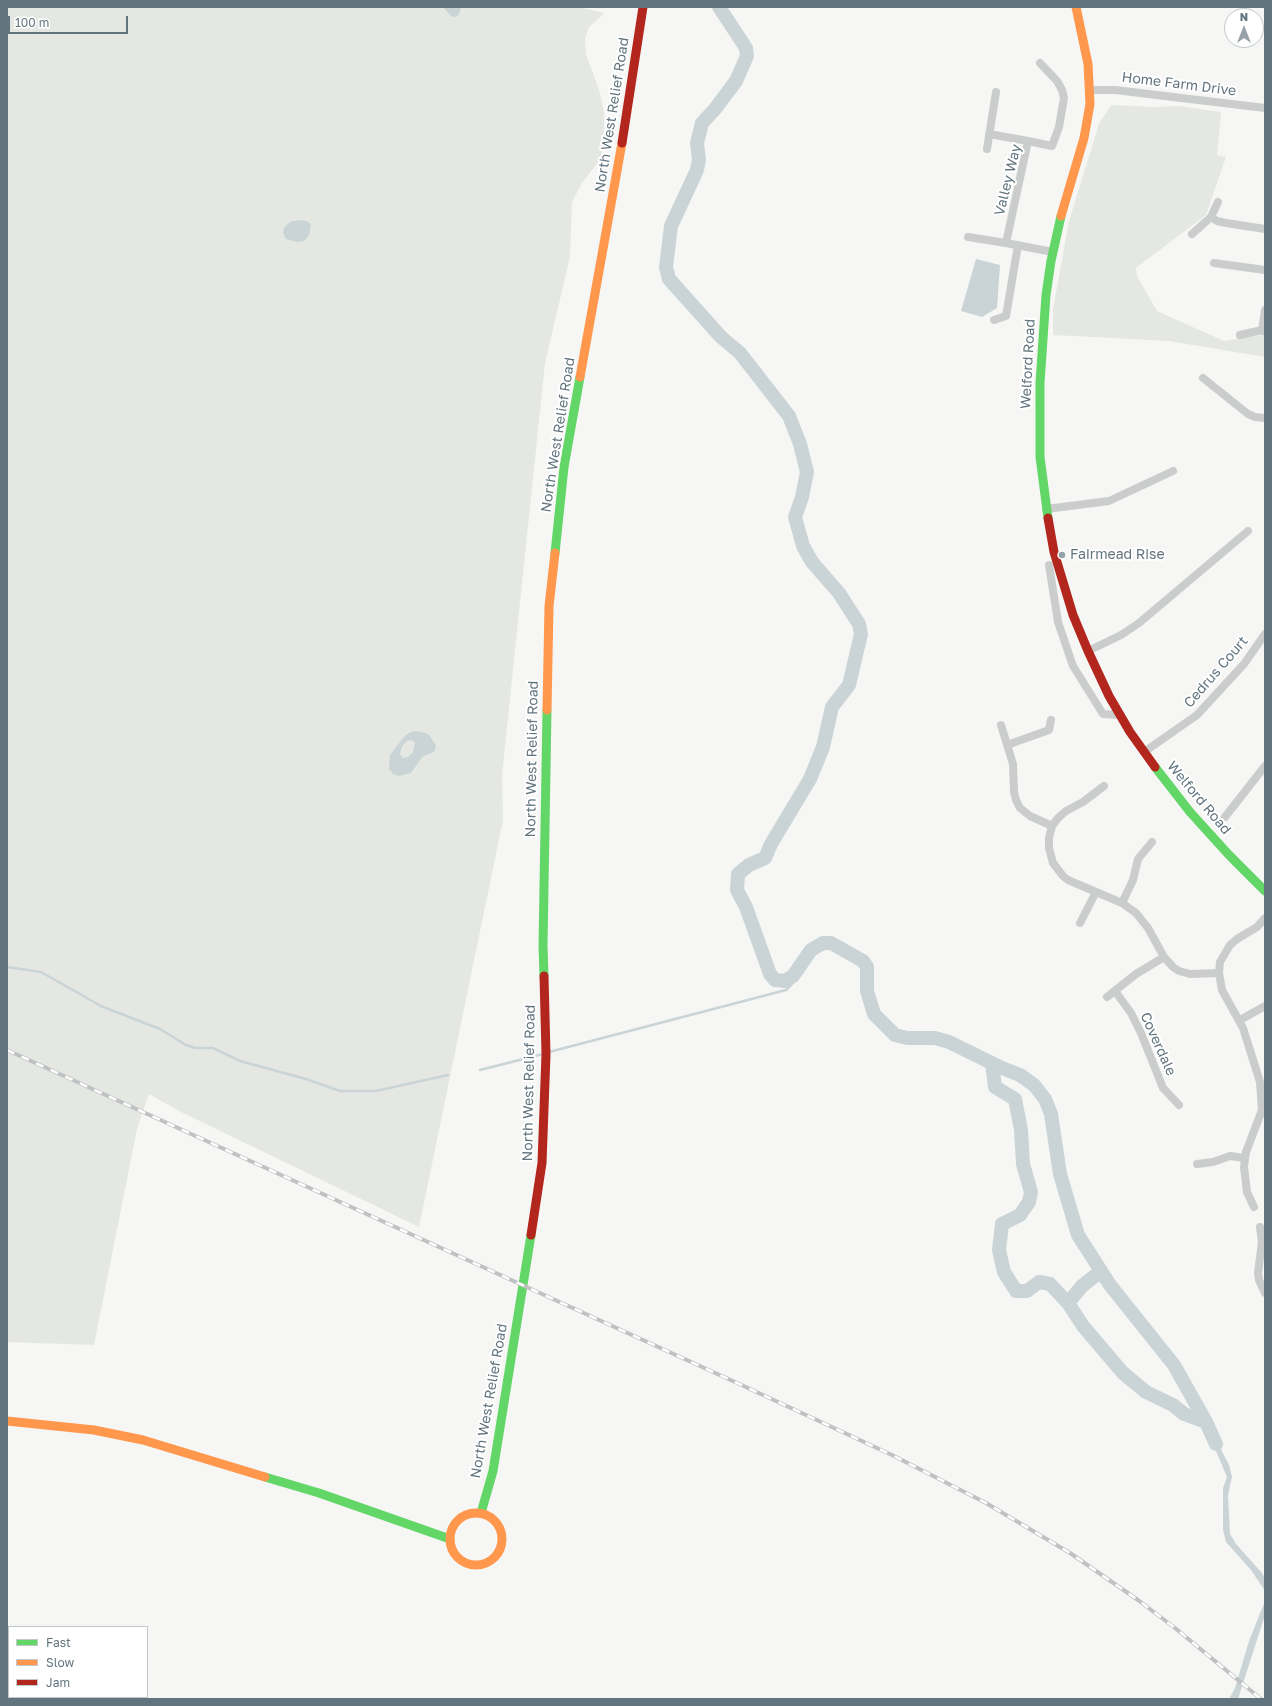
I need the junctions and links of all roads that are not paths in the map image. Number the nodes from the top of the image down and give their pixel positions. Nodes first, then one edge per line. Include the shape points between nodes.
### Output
1 (643, 7) edge
2 (1076, 7) edge
3 (1040, 63) dead end
4 (1090, 90) junction
5 (996, 92) dead end
6 (1265, 108) edge
7 (989, 134) junction
8 (1028, 142) junction
9 (987, 149) dead end
10 (1218, 202) dead end
11 (1211, 217) junction
12 (1265, 229) edge
13 (1192, 234) dead end
14 (968, 237) dead end
15 (1006, 243) junction
16 (1018, 245) junction
17 (1053, 252) junction
18 (1214, 263) dead end
19 (1265, 270) edge
20 (1265, 310) edge
21 (994, 320) dead end
22 (1263, 331) edge
23 (1240, 335) dead end
24 (1203, 378) dead end
25 (1265, 418) edge
26 (1173, 471) dead end
27 (1046, 509) junction
28 (1248, 531) dead end
29 (1049, 565) dead end
30 (1073, 615) junction
31 (1058, 622) junction
32 (1265, 634) edge
33 (1088, 651) junction
34 (1120, 715) junction
35 (1051, 720) dead end
36 (1001, 725) dead end
37 (1007, 745) junction
38 (1144, 752) junction
39 (1265, 766) edge
40 (1104, 786) dead end
41 (1225, 817) dead end
42 (1052, 826) junction
43 (1152, 842) dead end
44 (1265, 891) edge
45 (1096, 892) junction
46 (1122, 903) junction
47 (1265, 918) edge
48 (1080, 923) dead end
49 (1164, 957) junction
50 (1219, 974) junction
51 (1114, 991) junction
52 (1107, 997) dead end
53 (1265, 1006) edge
54 (1240, 1020) junction
55 (1179, 1105) dead end
56 (1263, 1111) edge
57 (1245, 1158) junction
58 (1197, 1164) dead end
59 (1254, 1207) dead end
60 (1260, 1227) dead end
61 (1265, 1293) edge
62 (7, 1421) edge
63 (481, 1513) junction
64 (450, 1539) junction

1 - 63 street, North West Relief Road via 618,172 564,467 549,606 543,946 546,1054 542,1163 493,1471
2 - 4 street, Welford Road
3 - 8 street, Valley Way via 1057,81 1064,98 1059,127 1052,146
4 - 6 street, Home Farm Drive via 1115,90
4 - 17 street, Welford Road via 1088,119
5 - 7 street
7 - 8 street
7 - 9 street
8 - 15 street, Valley Way
10 - 11 street
11 - 12 street via 1222,222
11 - 13 street
14 - 15 street
15 - 16 street
16 - 17 street
16 - 21 street via 1006,316
17 - 27 street, Welford Road via 1046,302 1039,416 1040,457
18 - 19 street
20 - 22 street
22 - 23 street
24 - 25 street via 1248,414 1255,418
26 - 27 street via 1109,501
27 - 30 street, Welford Road via 1054,552
28 - 33 street via 1139,623
29 - 31 street
30 - 31 street
30 - 33 street, Welford Road
31 - 34 street via 1072,666 1090,695 1103,714
32 - 38 street, Cedrus Court via 1244,664 1197,715
33 - 34 street, Welford Road
34 - 38 street, Welford Road
35 - 37 street via 1049,730
36 - 37 street
37 - 42 street via 1014,772 1014,792 1020,808 1030,816
38 - 44 street, Welford Road via 1211,837
39 - 41 street
40 - 42 street via 1066,811
42 - 45 street via 1049,848 1057,869 1068,880
43 - 46 street via 1138,859 1133,880
45 - 46 street
45 - 48 street
46 - 49 street via 1142,920
47 - 50 street via 1257,927 1230,945 1220,962
49 - 50 street via 1173,967 1185,973
49 - 51 street
50 - 54 street via 1222,990
51 - 52 street
51 - 55 street, Coverdale via 1131,1013 1163,1088
53 - 54 street
54 - 56 street via 1259,1076
56 - 57 street
57 - 58 street via 1230,1156 1219,1161
57 - 59 street via 1246,1183
60 - 61 street via 1262,1242 1258,1273
62 - 64 street via 94,1430 143,1440 319,1493
63 - 64 street via 472,1513 457,1521 451,1528
63 - 64 street via 496,1522 502,1537 498,1553 492,1559 485,1563 468,1563 455,1553

